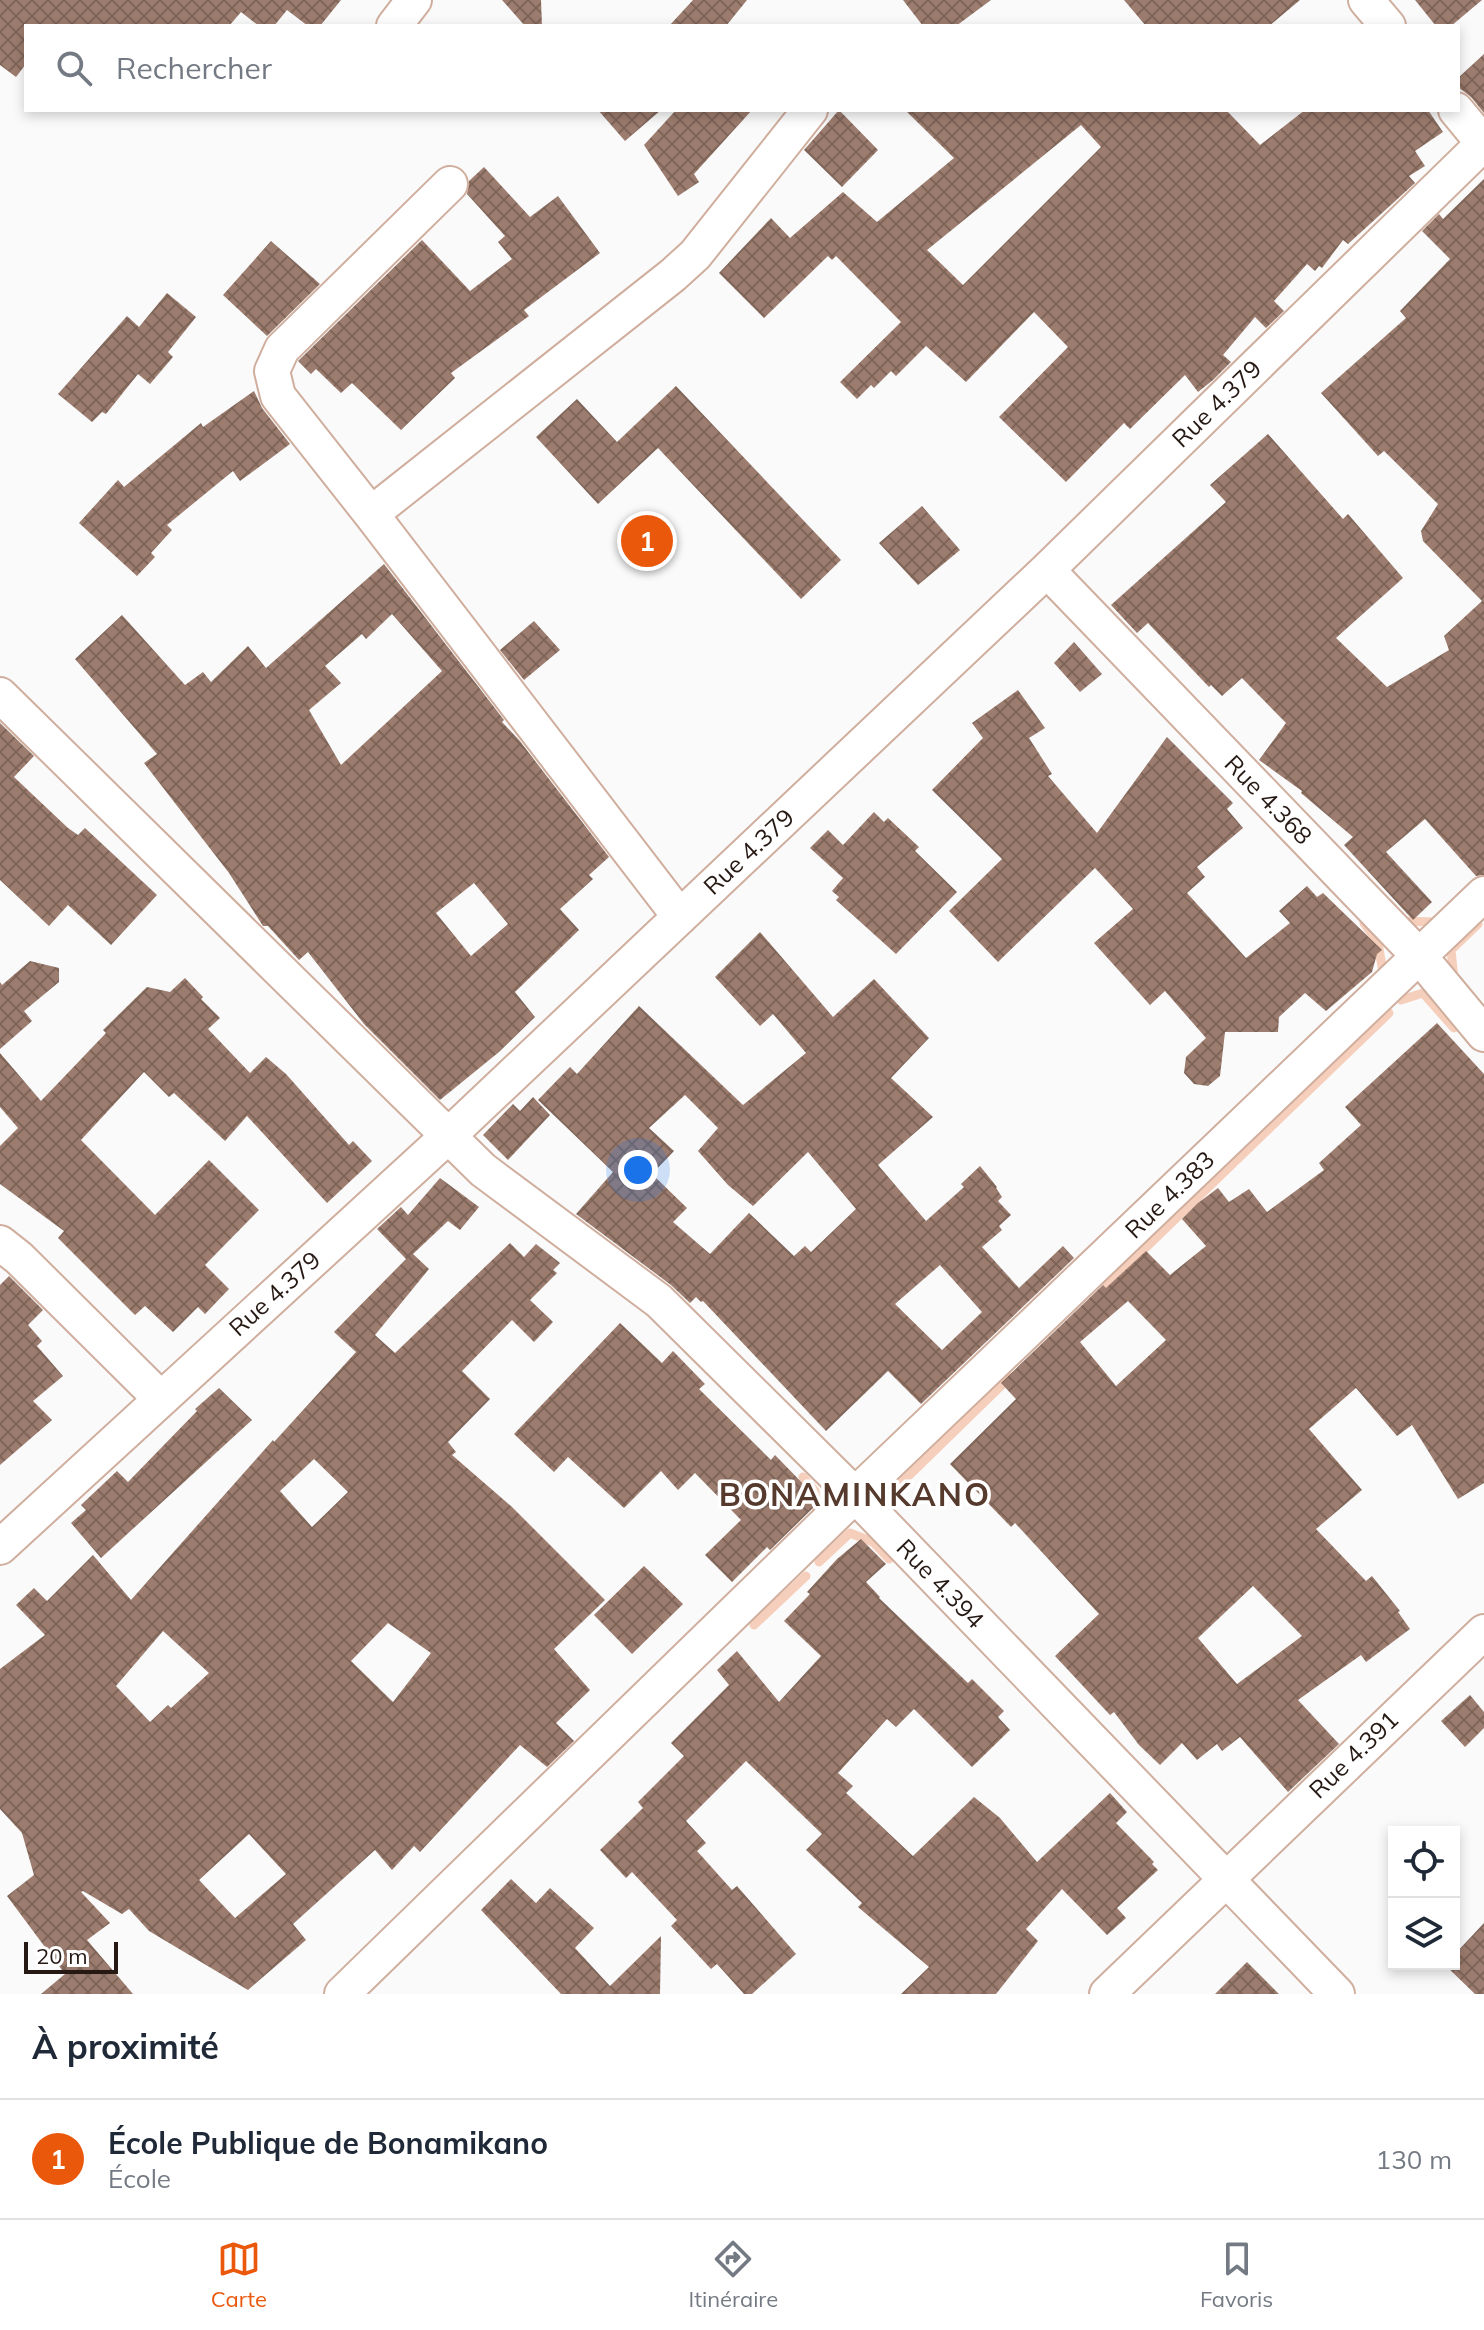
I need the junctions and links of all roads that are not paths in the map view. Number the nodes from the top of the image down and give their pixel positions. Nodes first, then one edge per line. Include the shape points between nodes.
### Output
1 (414, 0) edge
2 (1366, 0) edge
3 (396, 24) edge
4 (1386, 24) edge
5 (808, 112) edge
6 (1458, 112) edge
7 (1484, 144) edge
8 (450, 184) dead end
9 (371, 514) junction
10 (1047, 570) junction
11 (0, 695) edge
12 (1484, 894) edge
13 (680, 917) junction
14 (1420, 957) junction
15 (1484, 1034) edge
16 (447, 1137) junction
17 (0, 1243) edge
18 (160, 1398) junction
19 (855, 1495) junction
20 (0, 1547) edge
21 (1484, 1632) edge
22 (1225, 1878) junction
23 (342, 1994) edge
24 (1107, 1994) edge
25 (1337, 1994) edge

1 - 3 street
2 - 4 street
5 - 9 street via 695,255
6 - 7 street
7 - 10 street, Rue 4.379
8 - 9 street via 282,349 272,371 278,396
9 - 13 street
10 - 13 street, Rue 4.379
10 - 14 street, Rue 4.368
11 - 16 street, Rue 4.394
12 - 14 street, Rue 4.383
13 - 16 street, Rue 4.379
14 - 15 street, Rue 4.368
14 - 19 street, Rue 4.383
16 - 18 street, Rue 4.379
16 - 19 street, Rue 4.394 via 483,1170 659,1301
17 - 18 street
18 - 20 street, Rue 4.379
19 - 22 street, Rue 4.394
19 - 23 street, Rue 4.383
21 - 22 street, Rue 4.391
22 - 24 street, Rue 4.391
22 - 25 street, Rue 4.394

